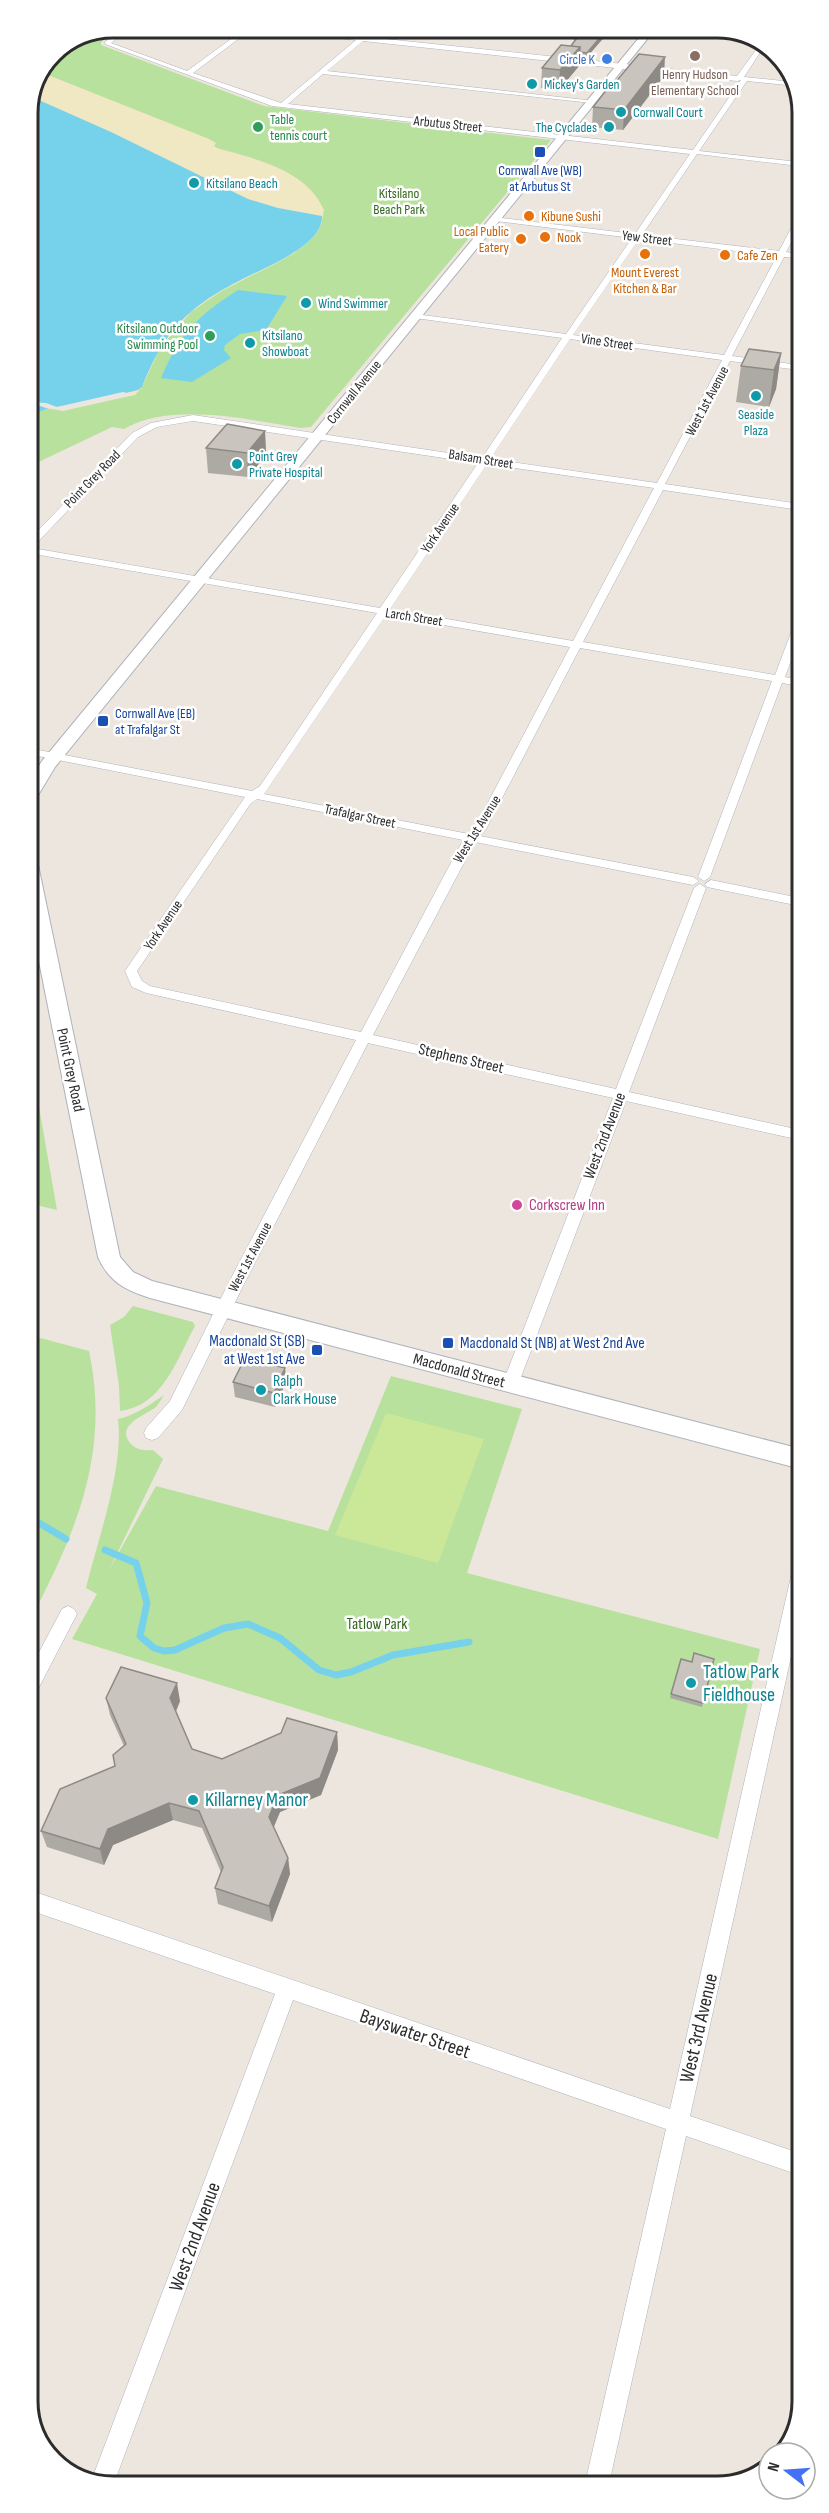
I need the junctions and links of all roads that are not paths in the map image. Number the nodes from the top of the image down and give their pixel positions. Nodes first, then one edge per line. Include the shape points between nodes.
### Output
1 (115, 37) edge
2 (237, 37) edge
3 (335, 37) edge
4 (362, 37) edge
5 (644, 38) edge
6 (359, 40) junction
7 (759, 51) edge
8 (621, 67) junction
9 (187, 72) junction
10 (322, 72) junction
11 (737, 78) junction
12 (745, 79) junction
13 (785, 83) edge
14 (592, 101) junction
15 (283, 105) junction
16 (564, 137) junction
17 (694, 152) junction
18 (792, 163) edge
19 (496, 219) junction
20 (792, 235) edge
21 (637, 236) junction
22 (782, 254) junction
23 (792, 255) edge
24 (415, 316) junction
25 (568, 337) junction
26 (729, 358) junction
27 (792, 367) edge
28 (163, 422) joint
29 (319, 435) junction
30 (486, 460) junction
31 (661, 486) junction
32 (792, 506) edge
33 (38, 537) edge
34 (38, 550) edge
35 (201, 580) junction
36 (384, 612) junction
37 (792, 643) edge
38 (578, 644) junction
39 (778, 679) junction
40 (792, 681) edge
41 (38, 753) edge
42 (55, 756) junction
43 (38, 777) edge
44 (256, 795) junction
45 (472, 838) junction
46 (702, 883) junction
47 (792, 900) edge
48 (38, 909) edge
49 (131, 971) joint
50 (364, 1037) junction
51 (621, 1095) junction
52 (792, 1133) edge
53 (120, 1277) joint
54 (223, 1308) junction
55 (510, 1385) junction
56 (152, 1433) dead end
57 (792, 1457) edge
58 (792, 1612) edge
59 (68, 1614) dead end
60 (38, 1672) edge
61 (38, 1903) edge
62 (287, 1989) junction
63 (678, 2123) junction
64 (792, 2162) edge
65 (105, 2475) edge
66 (599, 2476) edge

1 - 9 street, Arbutus Street via 107,43
2 - 9 street
3 - 6 street
4 - 6 street
5 - 8 main road, Cornwall Avenue
6 - 8 street
6 - 10 street
7 - 11 street
8 - 11 street
8 - 14 main road, Cornwall Avenue
9 - 15 street, Arbutus Street
10 - 14 street
10 - 15 street
11 - 12 street
12 - 13 street
12 - 17 street, York Avenue
14 - 16 main road, Cornwall Avenue
15 - 16 street, Arbutus Street
16 - 17 street, Arbutus Street
16 - 19 main road, Cornwall Avenue
17 - 18 street, Arbutus Street
17 - 21 street, York Avenue
19 - 21 street, Yew Street
19 - 24 main road, Cornwall Avenue
20 - 22 street, West 1st Avenue
21 - 22 street, Yew Street
21 - 25 street, York Avenue
22 - 23 street, Yew Street
22 - 26 street, West 1st Avenue
24 - 25 street, Vine Street
24 - 29 main road, Cornwall Avenue
25 - 26 street, Vine Street
25 - 30 street, York Avenue
26 - 27 street, Vine Street
26 - 31 street, West 1st Avenue
28 - 29 street, Balsam Street via 209,418
28 - 33 street, Point Grey Road via 135,435
29 - 30 street, Balsam Street
29 - 35 main road, Cornwall Avenue
30 - 31 street, Balsam Street
30 - 36 street, York Avenue
31 - 32 street, Balsam Street
31 - 38 street, West 1st Avenue
34 - 35 street, Larch Street
35 - 36 street, Larch Street
35 - 42 main road, Cornwall Avenue
36 - 38 street, Larch Street
36 - 44 street, York Avenue
37 - 39 street, West 2nd Avenue
38 - 39 street, Larch Street
38 - 45 street, West 1st Avenue
39 - 40 street, Larch Street
39 - 46 street, West 2nd Avenue
41 - 42 street, Trafalgar Street
42 - 43 main road
42 - 44 street, Trafalgar Street
44 - 45 street, Trafalgar Street
44 - 49 street, York Avenue via 247,801
45 - 46 street, Trafalgar Street
45 - 50 street, West 1st Avenue
46 - 47 street, Trafalgar Street
46 - 51 street, West 2nd Avenue
48 - 53 main road, Point Grey Road via 109,1257
49 - 50 street, Stephens Street via 137,984 146,989
50 - 51 street, Stephens Street
50 - 54 street, West 1st Avenue
51 - 52 street, Stephens Street
51 - 55 street, West 2nd Avenue
53 - 54 main road, Macdonald Street
54 - 55 main road, Macdonald Street
54 - 56 street, West 1st Avenue via 176,1405
55 - 57 main road, Macdonald Street
58 - 63 street, West 3rd Avenue
59 - 60 street
61 - 62 street, Bayswater Street
62 - 63 street, Bayswater Street
62 - 65 street, West 2nd Avenue
63 - 64 street, Bayswater Street
63 - 66 street, West 3rd Avenue

